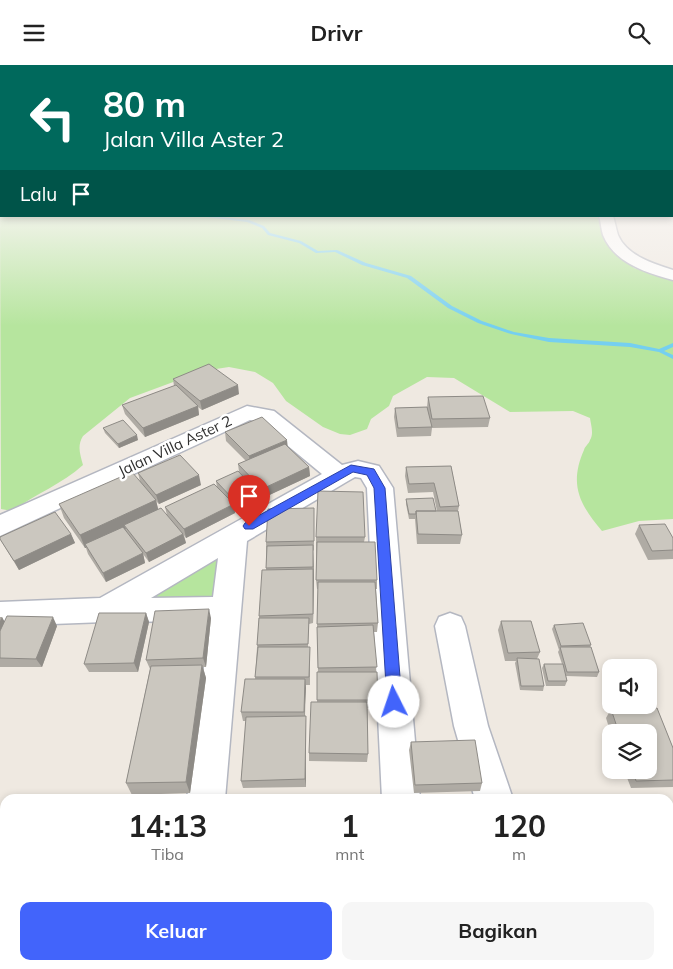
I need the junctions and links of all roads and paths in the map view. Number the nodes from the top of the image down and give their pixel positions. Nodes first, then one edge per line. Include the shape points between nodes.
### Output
1 (616, 242) edge
2 (673, 275) edge
3 (339, 475) junction
4 (0, 526) edge
5 (234, 534) junction
6 (227, 609) junction
7 (105, 610) junction
8 (0, 614) edge
9 (450, 626) dead end
10 (207, 794) edge
11 (401, 794) edge
12 (492, 794) edge

1 - 2 street via 626,255 654,270
3 - 4 street, Jalan Villa Aster 2 via 266,416 247,413
3 - 5 street
3 - 11 street via 351,469 363,469 370,472 380,488
5 - 6 street
5 - 7 street
6 - 7 street
6 - 10 street
7 - 8 street
9 - 12 street via 471,725

